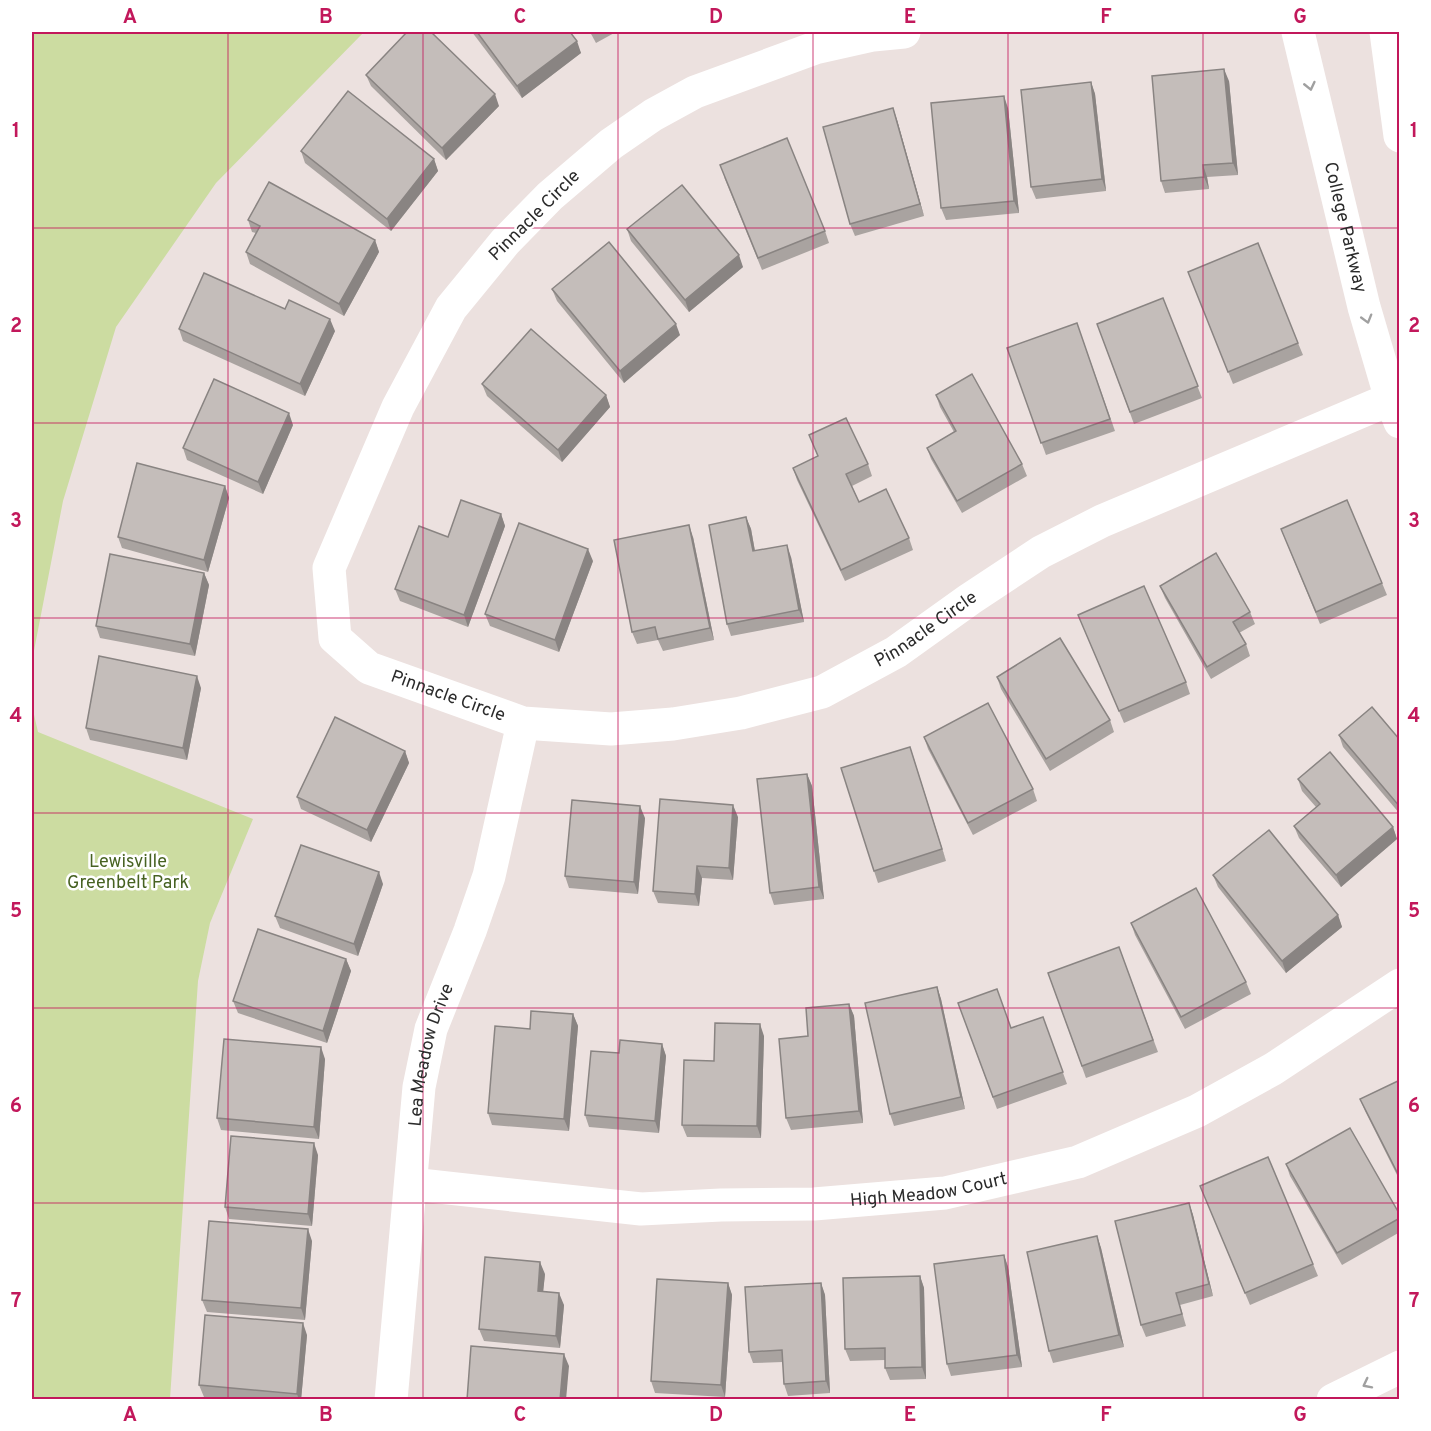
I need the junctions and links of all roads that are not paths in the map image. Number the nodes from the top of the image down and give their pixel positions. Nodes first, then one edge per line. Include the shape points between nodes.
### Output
1 (904, 32) edge
2 (1298, 32) edge
3 (1386, 32) edge
4 (1400, 136) edge
5 (1396, 406) edge
6 (524, 723) junction
7 (1400, 985) edge
8 (411, 1184) junction
9 (1400, 1367) edge
10 (391, 1400) edge
11 (1333, 1400) edge

1 - 6 street, Pinnacle Circle via 815,48 695,92 653,115 611,144 550,196 505,242 451,308 399,407 329,568 335,638 369,668
2 -> 5 street, College Parkway via 1364,307
3 - 4 street
5 - 6 street, Pinnacle Circle via 1101,521 1041,552 896,652 822,692 741,713 674,724 611,729
6 - 8 street, Lea Meadow Drive via 489,876 431,1029 418,1087
7 - 8 street, High Meadow Court via 1273,1069 1197,1111 1078,1162 945,1193 814,1204 641,1209
8 - 10 street, Lea Meadow Drive
9 -> 11 street

